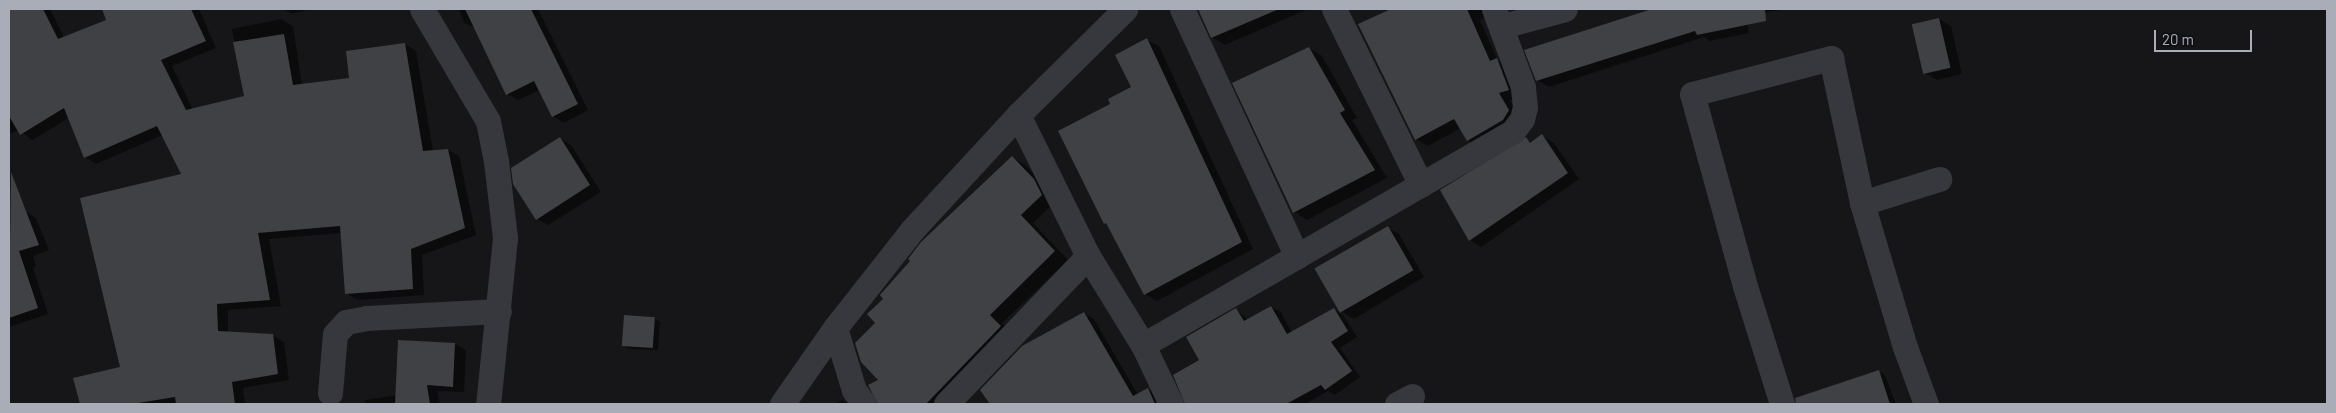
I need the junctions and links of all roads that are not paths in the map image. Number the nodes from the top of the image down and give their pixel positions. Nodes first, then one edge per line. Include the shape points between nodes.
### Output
1 (422, 9) edge
2 (1125, 9) edge
3 (1182, 9) edge
4 (1334, 9) edge
5 (1565, 9) edge
6 (1498, 18) edge
7 (1018, 116) junction
8 (1939, 179) dead end
9 (1420, 185) junction
10 (1862, 203) junction
11 (1088, 256) junction
12 (1297, 257) junction
13 (499, 311) junction
14 (835, 328) junction
15 (1143, 345) junction
16 (330, 393) dead end
17 (488, 404) edge
18 (782, 404) edge
19 (864, 404) edge
20 (946, 404) edge
21 (1171, 404) edge
22 (1782, 404) edge
23 (1926, 404) edge

1 - 13 street via 488,121 505,238
2 - 7 street
3 - 12 street
4 - 9 street
5 - 6 street
6 - 9 street via 1523,87 1525,107 1522,119 1513,131
7 - 11 street
7 - 14 street via 912,230
8 - 10 street
9 - 12 street
10 - 22 street via 1831,58 1692,94
10 - 23 street via 1905,347
11 - 15 street
11 - 20 street
12 - 15 street
13 - 16 street via 366,318 346,322 335,334
13 - 17 street
14 - 18 street
14 - 19 street via 854,390
15 - 21 street

